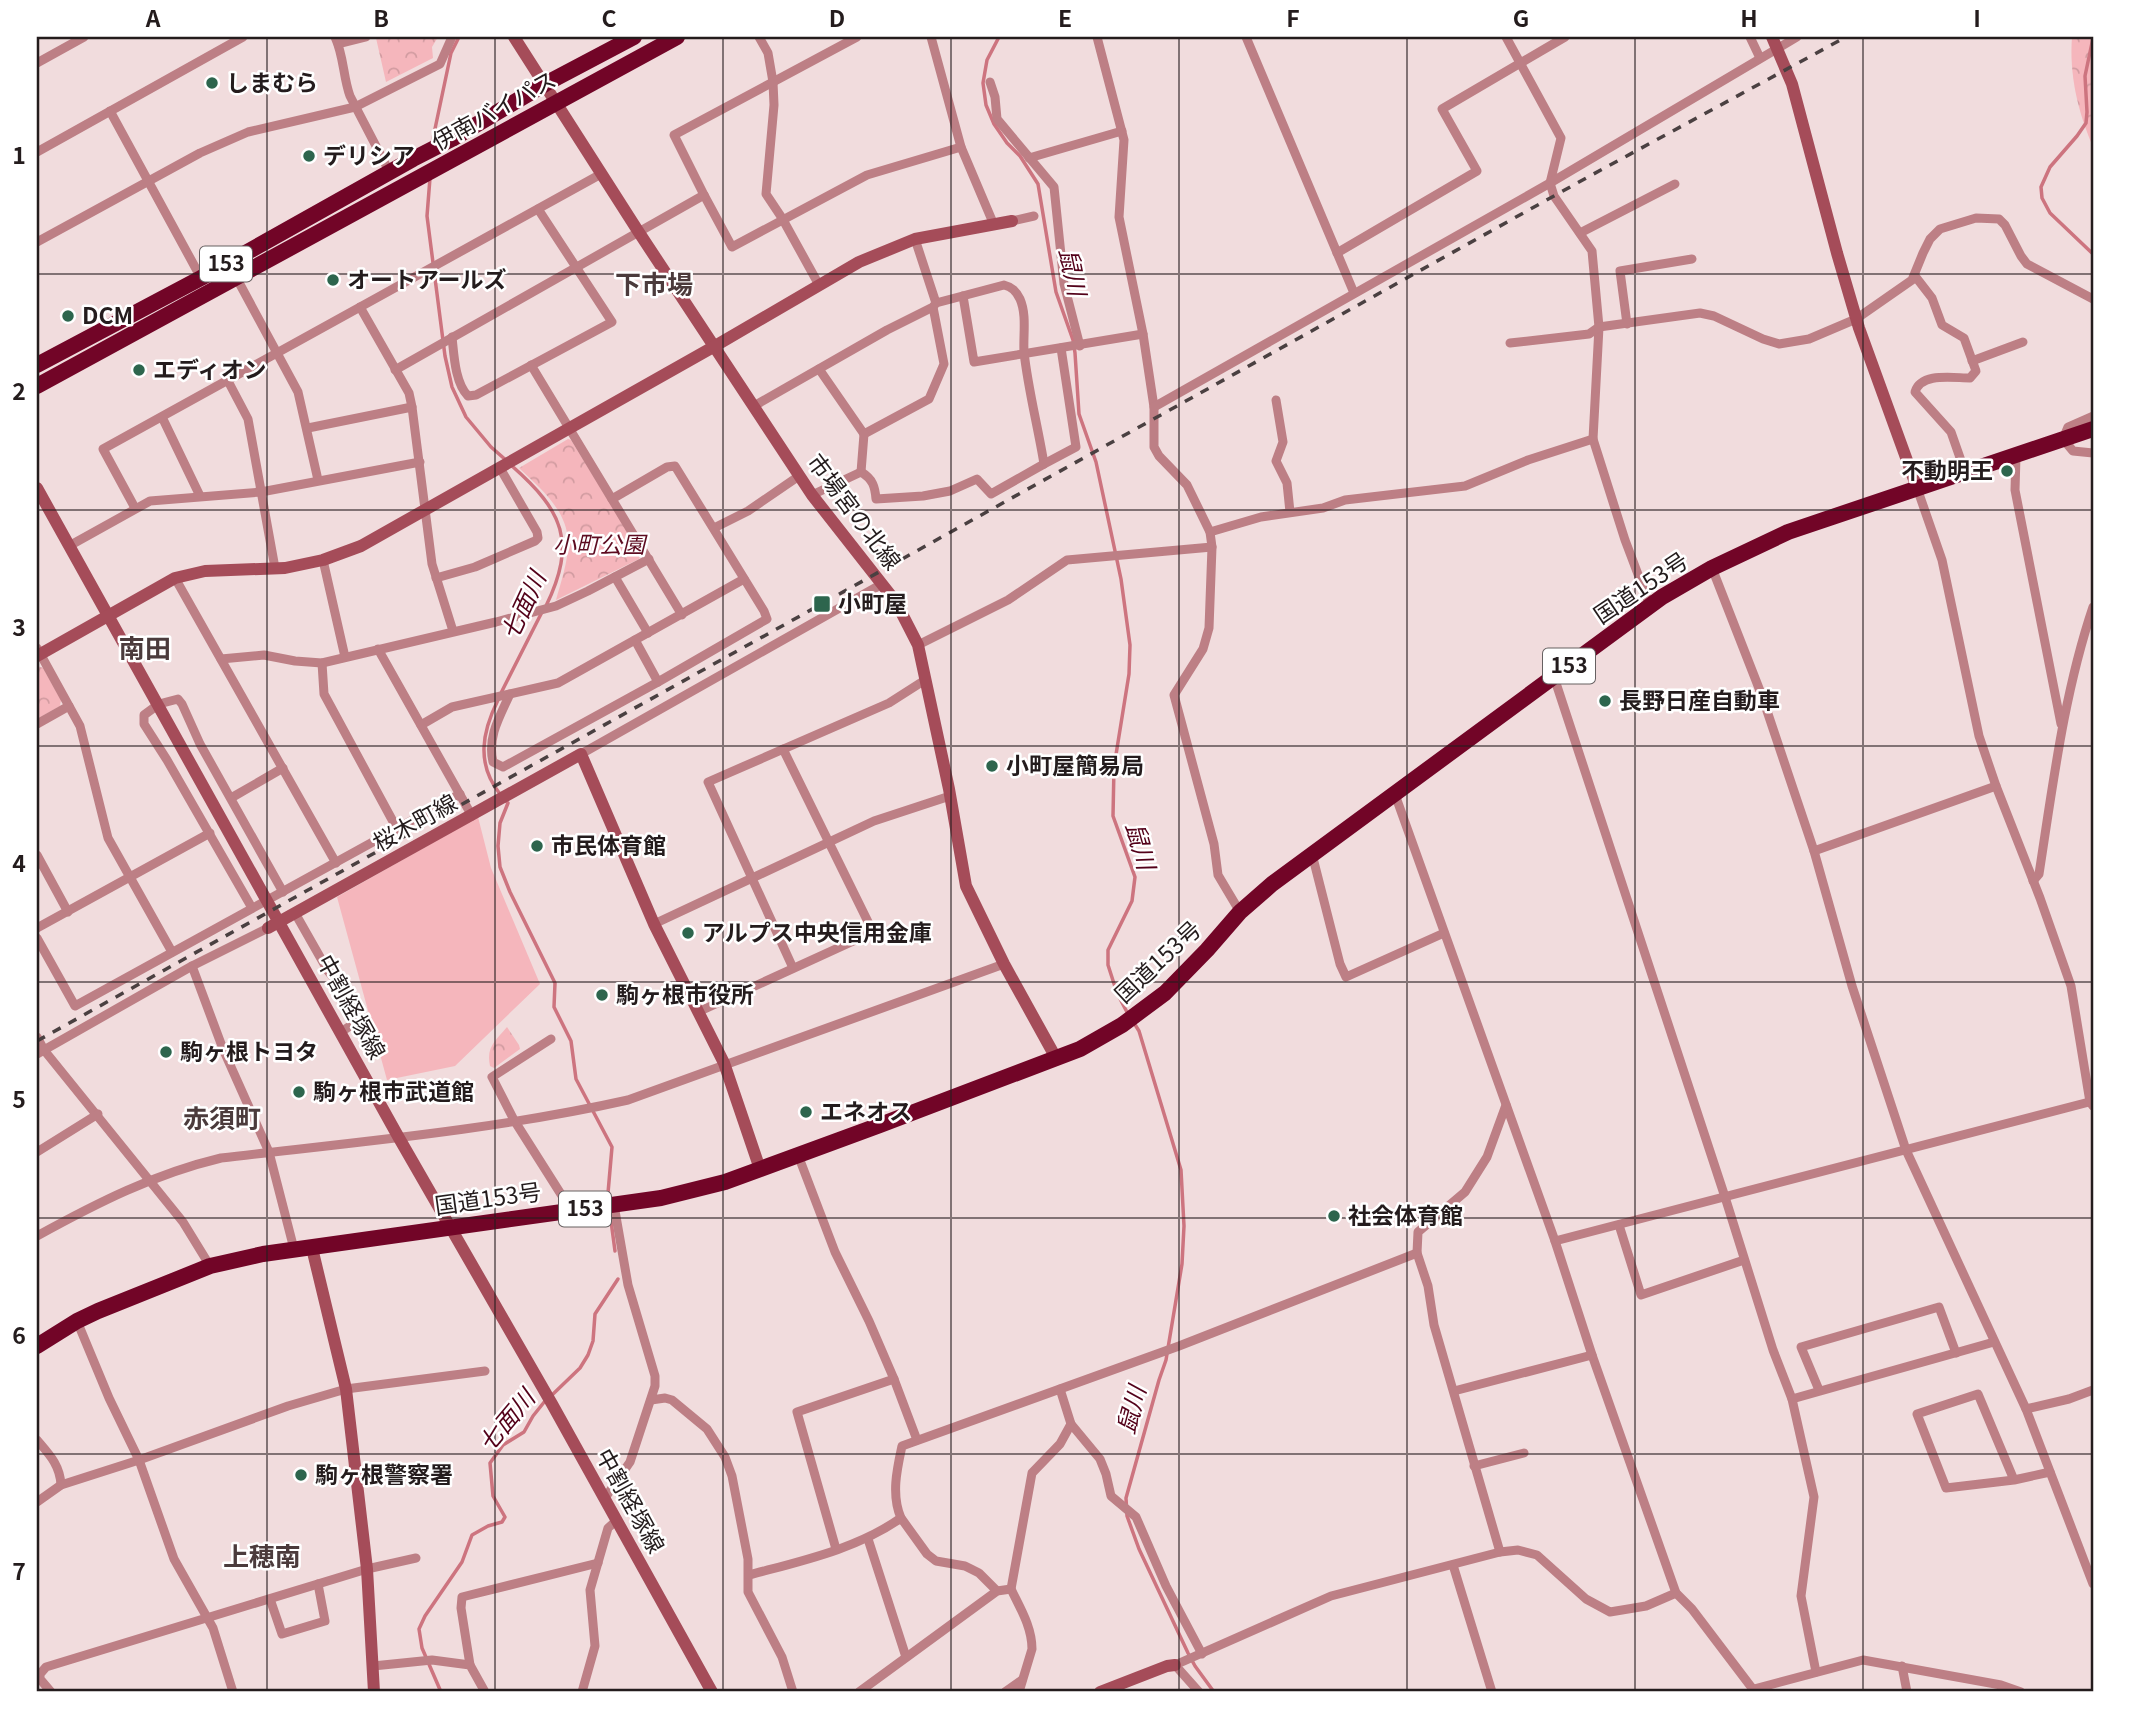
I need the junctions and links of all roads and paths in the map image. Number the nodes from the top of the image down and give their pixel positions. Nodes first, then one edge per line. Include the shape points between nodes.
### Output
1 (84, 37) edge
2 (243, 37) edge
3 (366, 37) edge
4 (452, 37) edge
5 (514, 37) edge
6 (634, 37) edge
7 (677, 37) edge
8 (759, 37) edge
9 (857, 37) edge
10 (931, 37) edge
11 (1097, 37) edge
12 (1246, 37) edge
13 (1506, 37) edge
14 (1565, 37) edge
15 (1750, 37) edge
16 (1797, 37) edge
17 (1772, 38) edge
18 (336, 40) edge
19 (1760, 58) junction
20 (1520, 62) junction
21 (37, 63) edge
22 (774, 82) junction
23 (990, 82) dead end
24 (545, 84) junction
25 (557, 102) junction
26 (355, 107) junction
27 (110, 111) junction
28 (1122, 131) junction
29 (961, 147) junction
30 (37, 152) edge
31 (1029, 158) junction
32 (390, 173) junction
33 (601, 174) junction
34 (148, 181) junction
35 (1550, 183) junction
36 (1675, 184) dead end
37 (704, 195) junction
38 (538, 209) junction
39 (1034, 216) dead end
40 (782, 218) junction
41 (1012, 221) joint
42 (994, 225) junction
43 (638, 231) junction
44 (1580, 233) junction
45 (915, 239) junction
46 (37, 242) edge
47 (1337, 253) junction
48 (1692, 259) dead end
49 (576, 267) junction
50 (236, 276) junction
51 (1915, 276) junction
52 (201, 278) junction
53 (819, 285) junction
54 (1354, 293) junction
55 (963, 296) junction
56 (2093, 299) edge
57 (934, 305) junction
58 (360, 307) junction
59 (1856, 319) junction
60 (1627, 324) junction
61 (1599, 327) junction
62 (1143, 334) junction
63 (451, 338) junction
64 (2024, 342) dead end
65 (1510, 343) dead end
66 (1080, 345) junction
67 (715, 346) junction
68 (1063, 348) junction
69 (278, 353) junction
70 (1024, 353) junction
71 (1972, 361) junction
72 (37, 365) edge
73 (531, 365) junction
74 (819, 369) junction
75 (395, 370) junction
76 (228, 382) junction
77 (37, 386) edge
78 (1276, 400) dead end
79 (754, 406) junction
80 (412, 407) junction
81 (1154, 407) junction
82 (2093, 416) edge
83 (162, 417) junction
84 (308, 428) junction
85 (569, 429) junction
86 (2093, 429) edge
87 (864, 435) junction
88 (1593, 439) junction
89 (2063, 439) junction
90 (2093, 453) edge
91 (2016, 456) junction
92 (419, 462) junction
93 (1044, 464) junction
94 (502, 468) junction
95 (861, 472) junction
96 (1965, 472) junction
97 (799, 476) junction
98 (318, 480) junction
99 (1917, 488) junction
100 (38, 492) edge
101 (261, 492) junction
102 (812, 495) junction
103 (200, 496) junction
104 (612, 499) junction
105 (135, 508) junction
106 (426, 511) junction
107 (1290, 512) junction
108 (714, 528) junction
109 (1209, 532) junction
110 (69, 546) junction
111 (1212, 547) junction
112 (649, 559) junction
113 (323, 560) junction
114 (275, 568) junction
115 (1712, 568) junction
116 (615, 577) junction
117 (175, 578) junction
118 (436, 578) junction
119 (744, 579) junction
120 (882, 584) junction
121 (1650, 606) junction
122 (2093, 607) edge
123 (682, 615) junction
124 (108, 616) junction
125 (453, 631) junction
126 (648, 633) junction
127 (635, 640) junction
128 (918, 645) junction
129 (378, 649) junction
130 (38, 653) edge
131 (345, 657) junction
132 (222, 659) junction
133 (322, 663) junction
134 (1554, 677) junction
135 (925, 680) junction
136 (658, 682) junction
137 (508, 694) junction
138 (159, 704) junction
139 (69, 706) junction
140 (37, 724) edge
141 (421, 726) junction
142 (2062, 729) junction
143 (782, 750) junction
144 (581, 754) junction
145 (283, 768) junction
146 (1996, 786) junction
147 (460, 794) junction
148 (1393, 794) junction
149 (950, 796) junction
150 (231, 799) junction
151 (472, 816) junction
152 (396, 827) junction
153 (210, 833) junction
154 (828, 843) junction
155 (1814, 851) junction
156 (1312, 854) junction
157 (37, 855) edge
158 (336, 863) junction
159 (131, 878) junction
160 (752, 879) junction
161 (2033, 881) junction
162 (281, 892) junction
163 (255, 907) junction
164 (68, 912) junction
165 (1240, 912) junction
166 (292, 914) junction
167 (654, 924) junction
168 (37, 928) edge
169 (268, 928) joint
170 (1444, 933) junction
171 (37, 938) edge
172 (172, 952) junction
173 (1004, 964) junction
174 (192, 966) junction
175 (793, 968) junction
176 (698, 1012) junction
177 (341, 1032) junction
178 (37, 1037) edge
179 (551, 1039) dead end
180 (40, 1052) edge
181 (1056, 1058) junction
182 (724, 1063) junction
183 (2092, 1103) edge
184 (1506, 1105) junction
185 (98, 1114) junction
186 (514, 1120) junction
187 (399, 1138) junction
188 (1906, 1150) junction
189 (37, 1152) edge
190 (269, 1152) junction
191 (798, 1155) junction
192 (760, 1169) junction
193 (149, 1179) junction
194 (1726, 1197) junction
195 (614, 1205) junction
196 (571, 1210) junction
197 (1619, 1225) junction
198 (451, 1227) junction
199 (37, 1236) edge
200 (1555, 1241) junction
201 (312, 1248) junction
202 (294, 1249) junction
203 (1417, 1253) junction
204 (1744, 1260) junction
205 (209, 1266) junction
206 (77, 1321) junction
207 (1994, 1342) junction
208 (37, 1346) edge
209 (1956, 1353) junction
210 (1592, 1355) junction
211 (485, 1371) dead end
212 (894, 1379) junction
213 (346, 1389) junction
214 (1060, 1389) junction
215 (1819, 1390) junction
216 (2093, 1390) edge
217 (1454, 1391) junction
218 (1792, 1399) junction
219 (651, 1400) junction
220 (2026, 1409) junction
221 (1071, 1424) junction
222 (37, 1440) edge
223 (917, 1440) junction
224 (1524, 1453) dead end
225 (139, 1460) junction
226 (1474, 1466) junction
227 (2050, 1472) junction
228 (2014, 1480) junction
229 (61, 1485) junction
230 (605, 1498) junction
231 (37, 1502) edge
232 (901, 1518) junction
233 (617, 1520) junction
234 (868, 1539) junction
235 (836, 1549) junction
236 (1500, 1552) junction
237 (416, 1558) dead end
238 (598, 1563) junction
239 (1453, 1565) junction
240 (367, 1569) junction
241 (749, 1575) junction
242 (318, 1584) junction
243 (2093, 1584) edge
244 (1010, 1589) junction
245 (996, 1591) junction
246 (1676, 1593) junction
247 (270, 1599) junction
248 (207, 1618) junction
249 (1200, 1655) junction
250 (906, 1657) junction
251 (1180, 1663) junction
252 (470, 1665) junction
253 (373, 1666) junction
254 (1902, 1666) junction
255 (1816, 1672) junction
256 (1022, 1679) junction
257 (1755, 1691) edge
258 (51, 1692) edge
259 (233, 1692) edge
260 (374, 1692) edge
261 (485, 1692) edge
262 (582, 1692) edge
263 (712, 1692) edge
264 (793, 1692) edge
265 (859, 1692) edge
266 (1004, 1692) edge
267 (1019, 1692) edge
268 (1100, 1692) edge
269 (1199, 1692) edge
270 (1492, 1692) edge
271 (1907, 1692) edge
272 (2021, 1692) edge

1 - 21 street
2 - 27 street
3 - 18 street
4 - 26 street via 440,64
5 - 24 street, 市場宮の北線
6 - 24 highway, 伊南バイパス / 153
7 - 25 highway, 伊南バイパス / 153
8 - 22 street
9 - 22 street
10 - 29 street
11 - 28 street
12 - 47 street
13 - 20 street
14 - 20 street
15 - 19 street
16 - 19 street
17 - 59 street via 1792,84
18 - 26 street
19 - 35 street
20 - 35 street via 1561,138
20 - 47 street via 1443,108 1477,171
22 - 37 street via 674,135
22 - 40 street via 766,194
23 - 31 street via 997,119
24 - 25 street, 市場宮の北線
24 - 32 highway, 伊南バイパス / 153
25 - 33 street, 市場宮の北線
25 - 50 highway, 伊南バイパス / 153
26 - 32 street
26 - 34 street via 248,132
27 - 30 street
27 - 34 street
28 - 31 street
28 - 62 street via 1119,217
29 - 40 street via 867,175
29 - 42 street
31 - 66 street via 1054,187 1064,284
32 - 52 highway, 伊南バイパス / 153
33 - 38 street
33 - 43 street, 市場宮の北線
34 - 46 street
34 - 52 street
35 - 44 street
35 - 54 street
36 - 44 street
37 - 40 street via 732,247
37 - 43 street
38 - 49 street
38 - 58 street
39 - 41 street
40 - 53 street
41 - 42 street
42 - 45 street
43 - 49 street
43 - 67 street, 市場宮の北線
44 - 61 street via 1592,251
45 - 53 street
45 - 57 street
47 - 54 street
48 - 60 street via 1620,271
49 - 63 street
49 - 73 street via 612,321
50 - 69 street
50 - 77 highway, 伊南バイパス / 153
51 - 56 street via 1917,263 1940,229 1989,217 2005,225 2027,264
51 - 59 street
51 - 71 street via 1932,298 1942,325 1964,338
52 - 72 highway, 伊南バイパス / 153
53 - 67 street
54 - 81 street
55 - 57 street
55 - 70 street via 974,362
55 - 70 street via 1011,287 1021,301
57 - 74 street
57 - 87 street via 944,364 929,399
58 - 69 street
58 - 75 street
59 - 60 street via 1809,339 1779,344 1700,313
59 - 99 street
60 - 61 street
61 - 65 street via 1589,334
61 - 88 street
62 - 66 street
62 - 81 street
63 - 73 street via 457,372 468,396
63 - 75 street
64 - 71 street
66 - 68 street
67 - 79 street, 市場宮の北線
67 - 85 street
68 - 70 street
68 - 93 street via 1076,447
69 - 76 street
69 - 84 street via 299,392
70 - 93 street
71 - 96 street via 1976,371 1970,378 1930,378 1915,392 1951,432
73 - 85 street
74 - 79 street
74 - 87 street
75 - 80 street
76 - 83 street
76 - 101 street via 248,419
78 - 107 street via 1283,442 1276,461 1287,483
79 - 97 street, 市場宮の北線
80 - 84 street
80 - 92 street
81 - 109 street via 1154,447 1187,485
82 - 89 street via 2068,427
83 - 103 street
83 - 105 street via 103,449
84 - 98 street
85 - 94 street
85 - 104 street
86 - 89 highway, 国道153号 / 153
87 - 95 street
88 - 107 street via 1465,486 1345,500 1323,509
88 - 121 street
89 - 90 street via 2073,451
89 - 91 highway, 国道153号 / 153
91 - 96 highway, 国道153号 / 153
91 - 142 street via 2015,490
92 - 98 street
92 - 106 street
93 - 95 street via 991,494 977,479 950,491 876,499 875,486
94 - 106 street
94 - 118 street via 538,537 475,567
95 - 102 street
96 - 99 highway, 国道153号 / 153
97 - 102 street, 市場宮の北線
97 - 108 street
98 - 101 street
99 - 115 highway, 国道153号 / 153 via 1788,532
99 - 146 street via 1942,560 1979,736
100 - 110 street, 中割経塚線
101 - 103 street
101 - 114 street
102 - 120 street, 市場宮の北線
103 - 105 street via 150,501
104 - 108 street via 675,466
104 - 112 street
105 - 110 street
106 - 113 street via 361,547
106 - 118 street
107 - 109 street
108 - 119 street
109 - 111 street
110 - 124 street, 中割経塚線
111 - 128 street via 1067,561 1008,600
111 - 165 street via 1209,628 1203,649 1174,695 1218,875
112 - 116 street
112 - 123 street
113 - 114 street
113 - 131 street
114 - 117 street via 205,571
115 - 121 highway, 国道153号 / 153
115 - 155 street via 1762,696
116 - 125 street via 553,607
116 - 126 street
117 - 124 street
117 - 132 street
118 - 125 street
119 - 123 street
119 - 136 street via 767,620
120 - 128 street, 市場宮の北線
120 - 144 street
121 - 134 highway, 国道153号 / 153
122 - 142 street
123 - 126 street
124 - 130 street
124 - 138 street, 中割経塚線
125 - 129 street
126 - 127 street
127 - 136 street
127 - 137 street via 558,683
128 - 135 street, 市場宮の北線
129 - 131 street
129 - 141 street
130 - 139 street
131 - 133 street
132 - 133 street via 264,655
132 - 145 street
133 - 152 street via 324,694
134 - 148 highway, 国道153号 / 153
134 - 194 street
135 - 143 street via 889,704
135 - 149 street, 市場宮の北線
136 - 137 street via 503,767 494,762 491,741
137 - 141 street via 452,707
138 - 150 street via 178,699 182,704
138 - 153 street via 144,715 144,724
138 - 177 street, 中割経塚線
139 - 140 street
139 - 159 street via 80,726 108,838
141 - 147 street
142 - 161 street via 2039,874
143 - 154 street
143 - 160 street via 708,782
144 - 151 street, 桜木町線
144 - 167 street
145 - 150 street
145 - 158 street
146 - 155 street
146 - 161 street
147 - 151 street
147 - 152 street
148 - 156 highway, 国道153号 / 153
148 - 170 street
149 - 154 street via 874,821
149 - 173 street, 市場宮の北線 via 965,886
150 - 162 street
151 - 166 street, 桜木町線
152 - 158 street
153 - 159 street
153 - 163 street
154 - 160 street
154 - 175 street via 873,932
155 - 188 street
156 - 165 highway, 国道153号 / 153
156 - 170 street via 1346,977
157 - 164 street
158 - 162 street
159 - 164 street
159 - 172 street
160 - 167 street
160 - 175 street
161 - 183 street via 2071,986
162 - 163 street
163 - 172 street
164 - 168 street
165 - 181 highway, 国道153号 / 153 via 1144,1010 1080,1049
166 - 169 street, 桜木町線
166 - 177 street via 328,971 358,1007 359,1017
167 - 176 street
169 - 174 street
170 - 184 street
171 - 172 street via 75,1006
173 - 181 street, 市場宮の北線
173 - 182 street
174 - 180 street
174 - 190 street
175 - 176 street
176 - 182 street
177 - 187 street, 中割経塚線
178 - 180 street
179 - 186 street via 492,1077
180 - 185 street
181 - 191 highway, 国道153号 / 153
182 - 186 street via 628,1100
182 - 192 street
183 - 188 street
184 - 200 street
184 - 203 street via 1487,1157 1465,1192 1418,1232
185 - 189 street
185 - 193 street
186 - 187 street
186 - 196 street
187 - 190 street
187 - 198 street, 中割経塚線
188 - 194 street
188 - 207 street
190 - 193 street via 221,1158
190 - 202 street
191 - 192 highway, 国道153号 / 153
191 - 212 street via 835,1252
192 - 195 highway, 国道153号 / 153 via 711,1186
193 - 199 street
193 - 205 street via 183,1222
194 - 197 street
194 - 204 street
195 - 196 highway, 国道153号 / 153
195 - 219 street via 628,1284 655,1376
196 - 198 highway, 国道153号 / 153
197 - 200 street
197 - 204 street via 1640,1295
198 - 201 highway, 国道153号 / 153
198 - 230 street, 中割経塚線
200 - 210 street
201 - 202 highway, 国道153号 / 153
201 - 213 street
202 - 205 highway, 国道153号 / 153
203 - 214 street
203 - 217 street
204 - 218 street
205 - 206 highway, 国道153号 / 153
206 - 208 highway, 国道153号 / 153
206 - 225 street
207 - 209 street
207 - 220 street
209 - 215 street
209 - 215 street via 1939,1307 1801,1347
210 - 217 street
210 - 246 street
211 - 213 street
212 - 223 street
212 - 235 street via 797,1412
213 - 225 street
213 - 240 street
214 - 221 street
214 - 223 street
215 - 218 street
216 - 220 street
217 - 226 street
218 - 255 street via 1814,1497 1801,1595
219 - 230 street via 630,1462
219 - 241 street via 672,1400 718,1444 733,1476
220 - 227 street
221 - 244 street via 1060,1444 1032,1473
221 - 249 street via 1100,1459 1111,1496 1136,1517
222 - 229 street via 61,1473
223 - 232 street via 902,1446 895,1489
224 - 226 street
225 - 229 street
225 - 248 street via 174,1559
226 - 236 street
227 - 228 street
227 - 243 street
228 - 228 street via 1946,1488 1917,1414 1978,1394
229 - 231 street
230 - 233 street, 中割経塚線
232 - 234 street
232 - 245 street via 936,1561 979,1573
233 - 238 street via 608,1528
233 - 263 street, 中割経塚線
234 - 235 street
234 - 250 street
235 - 241 street
236 - 239 street
236 - 246 street via 1537,1555 1586,1599 1610,1612 1646,1606
237 - 240 street
238 - 252 street via 462,1597
238 - 262 street via 590,1590 595,1646
239 - 249 street via 1331,1596
239 - 270 street
240 - 242 street
240 - 253 street
241 - 264 street via 748,1592 782,1657
242 - 247 street
242 - 247 street via 325,1621 282,1634
244 - 245 street
244 - 256 street via 1032,1642
245 - 250 street
246 - 257 street
247 - 248 street
248 - 258 street via 46,1667 40,1679
248 - 259 street
249 - 251 street
250 - 265 street
251 - 268 street
251 - 269 street
252 - 253 street via 432,1660
252 - 261 street
253 - 260 street
254 - 255 street via 1863,1660
254 - 271 street
254 - 272 street
255 - 257 street
256 - 266 street
256 - 267 street

